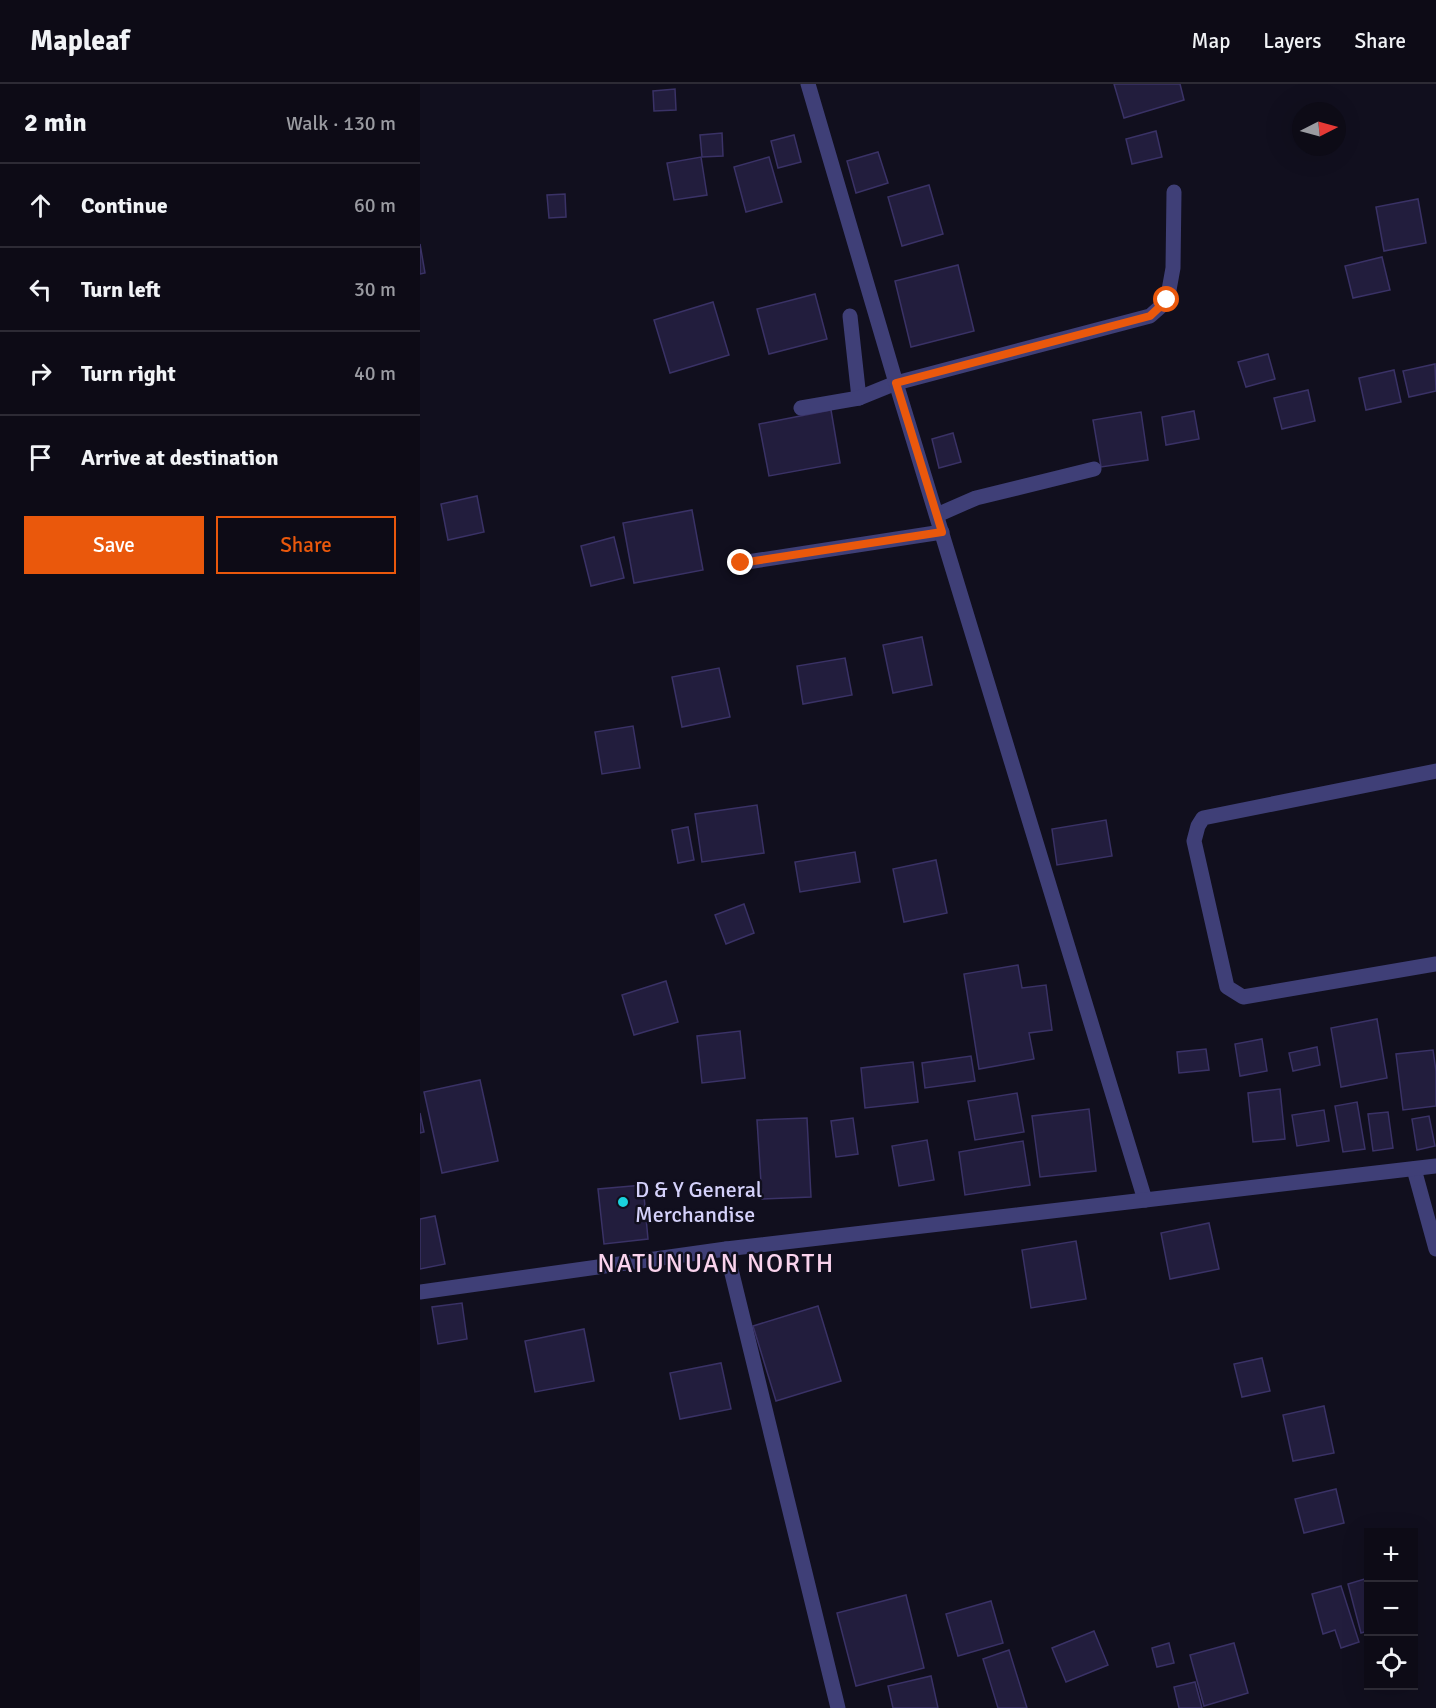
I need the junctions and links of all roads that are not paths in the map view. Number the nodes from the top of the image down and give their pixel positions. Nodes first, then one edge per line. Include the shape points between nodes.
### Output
1 (808, 84) edge
2 (1174, 192) dead end
3 (850, 316) dead end
4 (896, 383) junction
5 (859, 398) junction
6 (801, 408) dead end
7 (1094, 469) dead end
8 (937, 515) junction
9 (942, 532) junction
10 (741, 563) dead end
11 (1436, 771) edge
12 (1436, 964) edge
13 (1436, 1166) edge
14 (1414, 1169) junction
15 (1145, 1200) junction
16 (726, 1249) junction
17 (1436, 1249) edge
18 (420, 1292) edge
19 (838, 1708) edge

1 - 4 street
2 - 4 street via 1173,268 1167,300 1150,316
3 - 5 street
4 - 5 street
4 - 8 street
5 - 6 street
7 - 8 street via 976,498
8 - 9 street
9 - 10 street
9 - 15 street
11 - 12 street via 1203,818 1194,841 1227,987 1243,997
13 - 14 street
14 - 15 street
14 - 17 street
15 - 16 street
16 - 18 street
16 - 19 street

